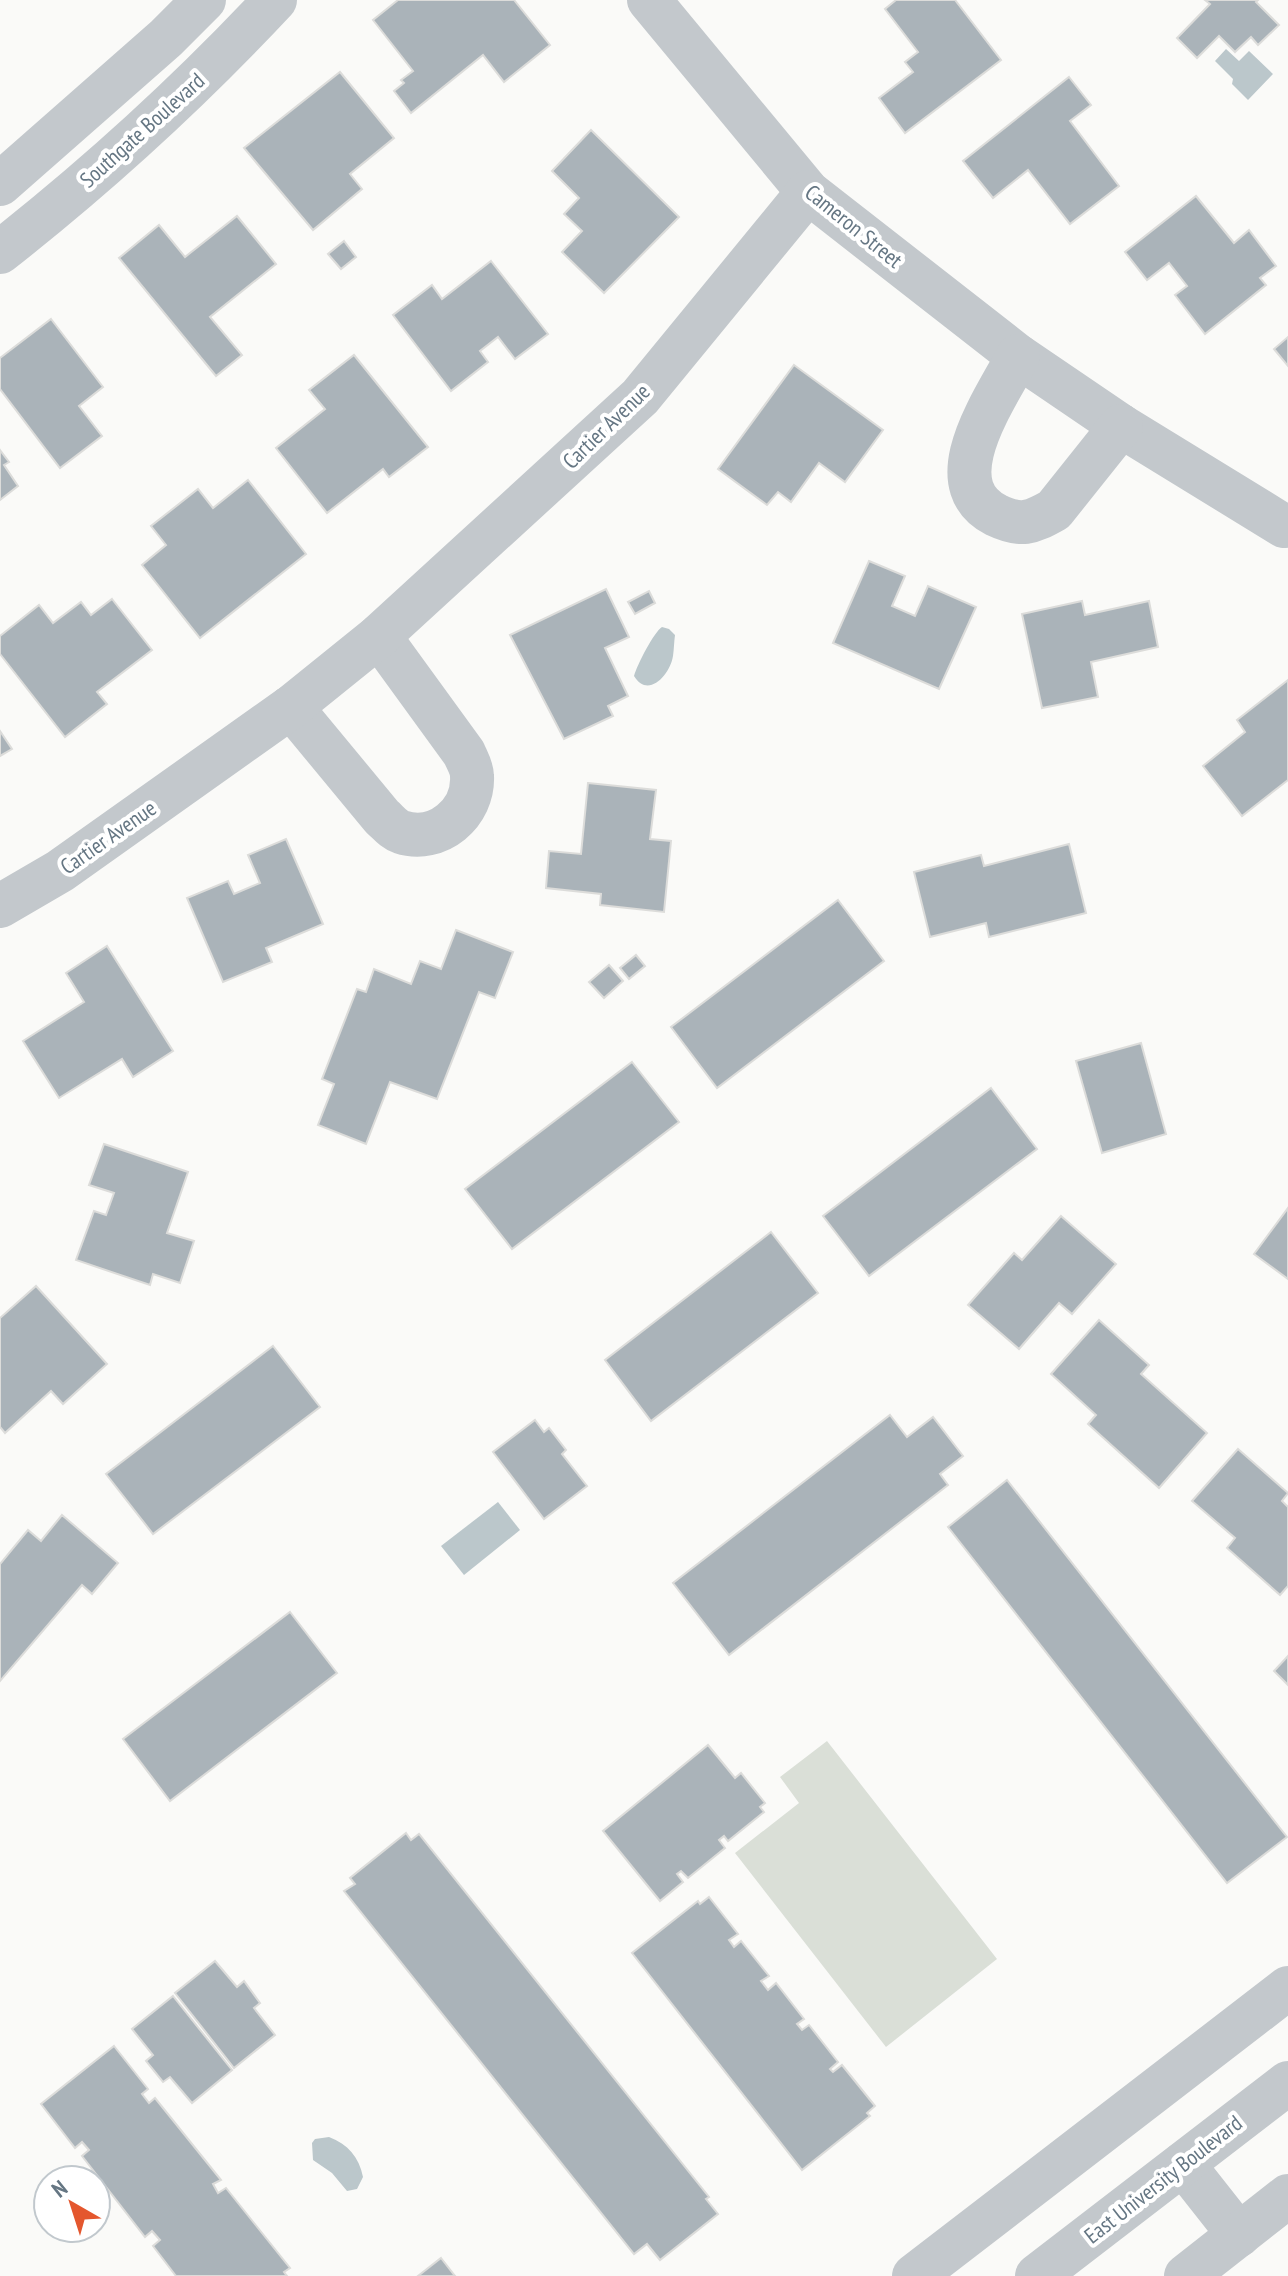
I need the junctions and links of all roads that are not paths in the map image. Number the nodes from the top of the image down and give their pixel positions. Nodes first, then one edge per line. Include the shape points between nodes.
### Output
1 (204, 0) edge
2 (275, 0) edge
3 (649, 0) edge
4 (0, 184) edge
5 (808, 192) junction
6 (0, 252) edge
7 (1018, 356) junction
8 (1121, 426) junction
9 (1284, 526) dead end
10 (379, 636) junction
11 (291, 707) junction
12 (0, 906) edge
13 (1288, 1988) edge
14 (1288, 2083) edge
15 (1183, 2164) junction
16 (1288, 2196) edge
17 (1239, 2235) junction
18 (914, 2276) edge
19 (1037, 2276) edge
20 (1186, 2276) edge

1 - 4 street
2 - 6 street, Southgate Boulevard via 203,76
3 - 5 street, Cameron Street
5 - 7 street, Cameron Street
5 - 10 street, Cartier Avenue via 640,397
7 - 8 street, Cameron Street
7 - 8 street via 982,426 968,469 971,487 989,511 1015,523 1054,510
8 - 9 street, Cameron Street
10 - 11 street, Cartier Avenue
10 - 11 street via 464,753 472,773 468,801 448,826 417,834 398,832
11 - 12 street, Cartier Avenue via 60,871
13 - 18 street
14 - 15 street, East University Boulevard
15 - 17 street
15 - 19 street, East University Boulevard
16 - 17 street
17 - 20 street

